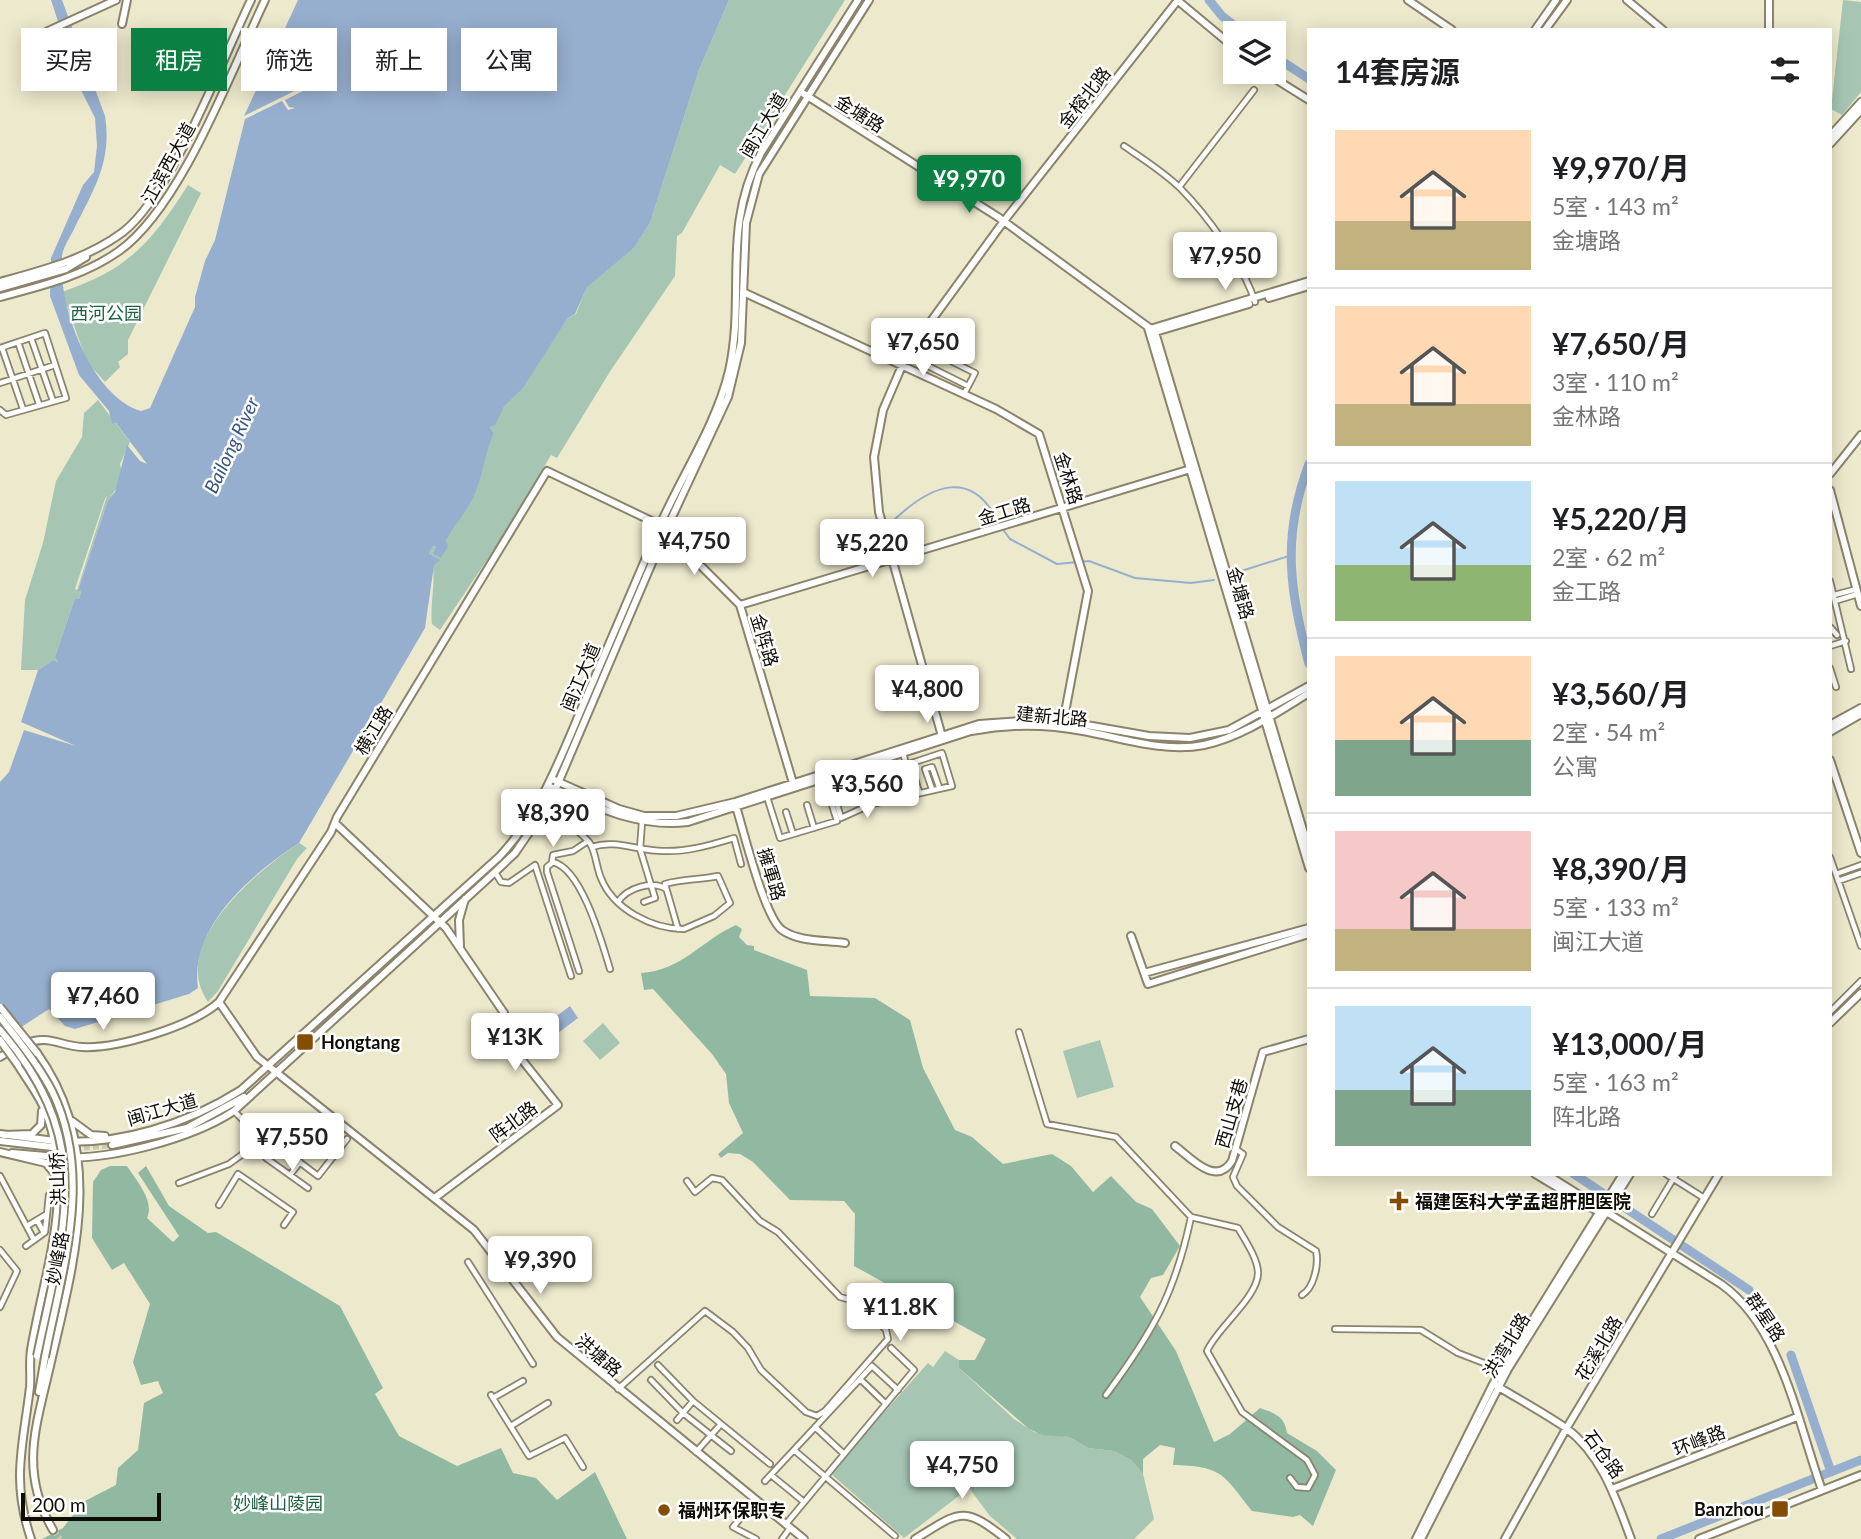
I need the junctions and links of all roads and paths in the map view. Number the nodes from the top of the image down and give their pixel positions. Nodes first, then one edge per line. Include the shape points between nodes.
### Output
1 (116, 0) edge
2 (127, 0) edge
3 (251, 0) edge
4 (265, 0) edge
5 (858, 0) edge
6 (869, 0) edge
7 (1177, 0) edge
8 (1408, 0) edge
9 (1556, 0) edge
10 (1567, 0) edge
11 (1627, 0) edge
12 (1769, 0) edge
13 (121, 24) dead end
14 (54, 28) edge
15 (1449, 28) edge
16 (1536, 28) edge
17 (1546, 28) edge
18 (1661, 28) edge
19 (1769, 28) edge
20 (1223, 38) edge
21 (1283, 84) edge
22 (1254, 90) dead end
23 (800, 91) junction
24 (807, 96) junction
25 (1307, 99) edge
26 (1861, 102) edge
27 (1861, 110) edge
28 (1832, 134) edge
29 (1832, 142) edge
30 (1124, 146) dead end
31 (1179, 187) junction
32 (1004, 221) junction
33 (123, 231) junction
34 (126, 245) junction
35 (100, 247) junction
36 (0, 282) edge
37 (1307, 284) edge
38 (0, 288) edge
39 (743, 292) junction
40 (0, 297) edge
41 (1254, 300) junction
42 (1150, 330) junction
43 (32, 338) junction
44 (18, 342) junction
45 (915, 343) junction
46 (1, 348) edge
47 (928, 349) junction
48 (901, 364) junction
49 (55, 365) junction
50 (42, 369) junction
51 (29, 374) junction
52 (12, 379) junction
53 (0, 383) edge
54 (968, 386) junction
55 (964, 394) junction
56 (53, 401) junction
57 (39, 404) junction
58 (23, 409) junction
59 (0, 410) edge
60 (1861, 435) edge
61 (1193, 468) junction
62 (547, 471) joint
63 (1832, 471) edge
64 (1832, 498) edge
65 (1064, 507) junction
66 (660, 525) junction
67 (666, 530) junction
68 (890, 560) junction
69 (1857, 592) junction
70 (1833, 598) edge
71 (740, 605) junction
72 (1861, 606) edge
73 (1832, 629) edge
74 (1837, 635) dead end
75 (1846, 641) junction
76 (1832, 645) edge
77 (1852, 669) dead end
78 (1832, 674) edge
79 (1307, 687) edge
80 (1836, 687) dead end
81 (1307, 694) edge
82 (1861, 708) edge
83 (1861, 714) edge
84 (1265, 716) junction
85 (1063, 724) junction
86 (1832, 724) edge
87 (1832, 731) edge
88 (942, 737) junction
89 (903, 753) junction
90 (906, 765) junction
91 (1832, 766) edge
92 (859, 767) junction
93 (909, 774) junction
94 (827, 778) junction
95 (863, 779) junction
96 (550, 782) junction
97 (793, 783) junction
98 (558, 786) junction
99 (939, 787) junction
100 (832, 789) junction
101 (932, 789) junction
102 (919, 792) junction
103 (912, 794) junction
104 (768, 797) junction
105 (899, 797) junction
106 (891, 799) junction
107 (736, 804) junction
108 (807, 805) dead end
109 (871, 805) junction
110 (786, 812) dead end
111 (544, 813) junction
112 (642, 822) junction
113 (335, 823) junction
114 (814, 828) junction
115 (793, 834) junction
116 (588, 841) junction
117 (1307, 844) edge
118 (592, 847) junction
119 (640, 849) junction
120 (1861, 853) edge
121 (1307, 861) edge
122 (552, 862) junction
123 (1832, 863) edge
124 (741, 864) dead end
125 (1861, 865) edge
126 (495, 873) junction
127 (1861, 873) edge
128 (1836, 874) junction
129 (1838, 881) junction
130 (651, 886) junction
131 (666, 889) junction
132 (465, 899) junction
133 (618, 902) junction
134 (644, 902) dead end
135 (434, 914) junction
136 (441, 922) junction
137 (678, 929) junction
138 (1307, 929) edge
139 (1307, 935) edge
140 (1131, 936) dead end
141 (845, 943) dead end
142 (1861, 946) edge
143 (462, 952) junction
144 (610, 969) dead end
145 (579, 971) dead end
146 (1144, 973) junction
147 (571, 976) dead end
148 (1861, 981) edge
149 (1861, 993) edge
150 (219, 1002) junction
151 (1836, 1006) junction
152 (0, 1007) edge
153 (1832, 1010) edge
154 (1832, 1011) edge
155 (1840, 1014) junction
156 (0, 1017) edge
157 (1832, 1021) edge
158 (0, 1030) edge
159 (1020, 1032) dead end
160 (0, 1040) edge
161 (1307, 1040) edge
162 (0, 1057) edge
163 (267, 1066) junction
164 (276, 1073) junction
165 (31, 1087) junction
166 (258, 1089) junction
167 (241, 1090) junction
168 (234, 1111) junction
169 (72, 1121) junction
170 (125, 1135) junction
171 (1, 1138) edge
172 (347, 1139) dead end
173 (262, 1140) junction
174 (77, 1143) junction
175 (52, 1146) junction
176 (1175, 1146) dead end
177 (1236, 1149) junction
178 (272, 1150) junction
179 (0, 1151) edge
180 (58, 1157) junction
181 (79, 1158) junction
182 (300, 1162) junction
183 (290, 1175) junction
184 (0, 1176) edge
185 (1538, 1176) edge
186 (1549, 1176) edge
187 (1622, 1176) edge
188 (1628, 1176) edge
189 (1718, 1176) edge
190 (1675, 1177) edge
191 (60, 1181) junction
192 (687, 1181) dead end
193 (179, 1183) dead end
194 (308, 1188) dead end
195 (49, 1195) dead end
196 (436, 1197) junction
197 (1612, 1197) junction
198 (1704, 1198) junction
199 (219, 1205) dead end
200 (1603, 1213) junction
201 (47, 1214) junction
202 (1652, 1214) dead end
203 (1191, 1217) junction
204 (37, 1220) junction
205 (284, 1225) dead end
206 (27, 1226) junction
207 (44, 1233) junction
208 (34, 1240) junction
209 (26, 1246) dead end
210 (0, 1250) edge
211 (1670, 1254) junction
212 (468, 1262) dead end
213 (1301, 1295) dead end
214 (0, 1307) edge
215 (1335, 1329) dead end
216 (891, 1348) dead end
217 (41, 1357) junction
218 (533, 1364) dead end
219 (658, 1365) dead end
220 (1502, 1370) junction
221 (860, 1379) junction
222 (651, 1380) dead end
223 (523, 1381) dead end
224 (1496, 1385) junction
225 (30, 1386) junction
226 (617, 1390) junction
227 (898, 1390) junction
228 (1106, 1395) dead end
229 (693, 1401) junction
230 (548, 1403) dead end
231 (886, 1404) junction
232 (683, 1413) junction
233 (1797, 1417) junction
234 (677, 1420) dead end
235 (35, 1422) junction
236 (721, 1424) junction
237 (511, 1426) junction
238 (815, 1427) junction
239 (1566, 1429) junction
240 (712, 1435) junction
241 (794, 1450) junction
242 (731, 1451) dead end
243 (696, 1453) junction
244 (844, 1454) junction
245 (770, 1464) dead end
246 (583, 1466) dead end
247 (771, 1475) junction
248 (1861, 1475) edge
249 (825, 1476) junction
250 (1290, 1478) dead end
251 (765, 1481) dead end
252 (1612, 1489) junction
253 (1822, 1490) junction
254 (755, 1501) junction
255 (804, 1502) junction
256 (788, 1526) junction
257 (53, 1530) tunnel mouth
258 (895, 1536) dead end
259 (32, 1539) edge
260 (756, 1539) edge
261 (782, 1539) edge
262 (804, 1539) edge
263 (915, 1539) edge
264 (1006, 1539) edge
265 (1418, 1539) edge
266 (1505, 1539) edge
267 (1631, 1539) edge
268 (1699, 1539) edge

1 - 14 main road
2 - 13 main road
3 - 33 main road, 江滨西大道 via 174,162
4 - 34 main road, 江滨西大道 via 173,189 153,220
5 - 23 main road, 闽江大道
6 - 24 main road, 闽江大道
7 - 20 main road
7 - 32 main road, 金榕北路
8 - 15 main road
9 - 16 main road
10 - 17 main road
11 - 18 main road
12 - 19 main road
21 - 25 main road
22 - 31 street
23 - 24 main road, 金塘路
23 - 66 main road, 闽江大道 via 757,160 744,193 737,226 728,373
24 - 32 main road, 金塘路
24 - 39 main road, 闽江大道 via 765,163 752,195
26 - 28 main road
27 - 29 main road
30 - 31 street
31 - 41 street via 1243,272
32 - 42 main road, 金塘路
32 - 45 main road, 金榕北路
33 - 34 main road via 130,235
33 - 35 main road, 江滨西大道
34 - 40 main road, 江滨西大道 via 94,267
35 - 36 main road, 江滨西大道
35 - 38 main road via 80,262
37 - 41 main road
39 - 48 main road, 金林路
39 - 67 main road, 闽江大道 via 740,353 733,383
41 - 42 main road
42 - 61 main road, 金塘路
43 - 44 street
43 - 49 street via 45,333
43 - 50 street
44 - 46 street
44 - 51 street
45 - 47 street
45 - 48 main road, 金榕北路
46 - 52 street
47 - 54 street via 975,373
47 - 54 street via 920,362
48 - 55 main road, 金林路
48 - 68 main road, 金榕北路 via 880,420 874,457 876,494
49 - 50 street
49 - 56 street via 66,397
50 - 51 street
50 - 56 street
51 - 52 street
51 - 57 street
52 - 53 street
52 - 58 street
54 - 55 street
55 - 65 main road, 金林路 via 1038,434
56 - 57 street
57 - 58 street
58 - 59 street via 2,415
60 - 63 main road
61 - 65 main road, 金工路
61 - 84 main road, 金塘路
62 - 66 main road, 金阵路
62 - 113 main road, 横江路
64 - 69 main road
65 - 68 main road, 金工路
65 - 85 main road, 金林路 via 1088,596
66 - 67 main road, 金阵路
66 - 96 main road, 闽江大道
67 - 71 main road, 金阵路
67 - 98 main road, 闽江大道
68 - 71 main road, 金工路
68 - 88 main road, 金榕北路
69 - 70 street
69 - 72 main road
70 - 75 street
71 - 97 main road, 金阵路
73 - 74 street
75 - 76 street
75 - 77 street
78 - 80 street
79 - 84 main road, 建新北路
81 - 84 main road, 建新北路
82 - 86 main road
83 - 87 main road
84 - 85 main road, 建新北路 via 1186,739
84 - 117 main road, 金塘路
84 - 121 main road, 金塘路
85 - 88 main road, 建新北路 via 979,724
88 - 89 main road, 建新北路
88 - 97 main road, 建新北路
89 - 90 street
89 - 92 main road, 建新北路
90 - 93 street
90 - 95 street
90 - 99 street via 942,753 953,786
91 - 120 main road
92 - 94 main road, 建新北路
92 - 95 street
93 - 102 street via 913,772
93 - 103 street
94 - 100 street
94 - 104 main road, 建新北路
94 - 114 street via 836,821
95 - 100 street
95 - 109 street
96 - 98 main road, 建新北路
96 - 135 main road, 闽江大道 via 506,850
97 - 107 main road, 建新北路
98 - 107 main road, 建新北路 via 644,816 686,815
98 - 111 main road, 闽江大道
98 - 112 main road, 建新北路 via 609,813
99 - 101 street
99 - 101 street via 932,766 925,769
100 - 109 street via 841,818
101 - 102 street
102 - 103 street
103 - 105 street
104 - 107 main road, 建新北路
104 - 115 street via 780,838
105 - 106 street
105 - 106 street via 894,779 887,781
106 - 109 street
107 - 112 main road, 建新北路 via 688,822
107 - 141 main road, 擁軍路 via 777,926 796,937
108 - 114 street
110 - 115 street
111 - 116 street
111 - 126 main road, 闽江大道
112 - 119 street
113 - 135 main road, 阵北路
113 - 150 main road, 横江路
114 - 115 street
116 - 118 street
116 - 122 street via 573,851 553,855
118 - 119 street via 606,842
118 - 133 street via 602,881
119 - 124 street via 690,850 734,838
119 - 130 street
122 - 144 street via 562,866 585,897
122 - 145 street via 547,872
123 - 128 street
125 - 128 street
126 - 132 main road, 闽江大道
126 - 147 street via 501,882 509,883 535,865
127 - 129 street
128 - 129 street
129 - 142 street
130 - 131 street
130 - 133 street via 627,892
130 - 134 street via 655,898
131 - 137 street
131 - 137 street via 665,884 688,878 718,876 730,903 696,924
132 - 136 main road, 闽江大道
132 - 143 main road via 458,927
133 - 137 street via 645,920
135 - 136 main road, 阵北路
135 - 163 main road, 闽江大道
136 - 143 main road, 阵北路
136 - 164 main road, 闽江大道
138 - 146 main road
139 - 146 main road via 1148,984
140 - 146 main road
143 - 196 main road, 阵北路 via 504,1013 511,1046 558,1105
148 - 151 street
149 - 155 main road
150 - 162 main road via 189,1020 120,1042 80,1047 41,1038
150 - 163 main road, 洪塘路
151 - 153 street
151 - 155 street
152 - 169 main road, 妙峰路, bridge via 54,1079
154 - 155 street
155 - 157 main road
156 - 217 main road, 洪山桥, bridge via 52,1092 72,1157 71,1219
158 - 217 main road, bridge via 46,1097 66,1166 64,1218
159 - 203 street via 1047,1124 1116,1137
160 - 165 main road, bridge
161 - 177 main road, 西山支巷 via 1263,1052
163 - 164 main road, 洪塘路
163 - 167 main road, 闽江大道
164 - 166 main road, 闽江大道
164 - 196 main road, 洪塘路
165 - 171 main road via 43,1115 41,1125 28,1135
165 - 175 main road, 妙峰路 via 44,1108
166 - 167 main road via 193,1126 111,1144 200,1121
166 - 168 main road
167 - 170 main road, 闽江大道 via 190,1118
168 - 173 street
168 - 181 main road via 184,1136
169 - 170 main road via 91,1135
169 - 174 main road, 妙峰路
170 - 174 main road, 闽江大道
171 - 175 main road, 闽江大道
172 - 182 street via 318,1176
173 - 178 street
173 - 193 street via 229,1164
174 - 175 main road, 闽江大道
174 - 181 main road, 妙峰路
175 - 180 main road, 妙峰路
176 - 177 main road, 西山支巷 via 1213,1172 1230,1165
177 - 213 street via 1243,1154 1233,1177 1237,1186 1278,1227 1315,1251 1317,1266 1308,1290
178 - 182 street via 276,1144
178 - 183 street via 266,1158
179 - 180 main road
179 - 191 main road via 46,1163
180 - 181 main road
180 - 191 main road, 妙峰路
181 - 235 main road, 妙峰路 via 76,1237
182 - 183 street
183 - 194 street
184 - 206 street
185 - 200 main road
186 - 200 main road
187 - 197 main road, 洪湾北路
188 - 197 main road, 洪湾北路
189 - 198 main road, 花溪北路
190 - 198 street
190 - 202 street
191 - 225 main road, 妙峰路 via 31,1351
192 - 226 street via 695,1192 712,1178 722,1180 840,1297 858,1303 886,1329 888,1339 817,1416 806,1412 761,1370 733,1332 705,1311
195 - 201 street
196 - 226 main road, 洪塘路 via 486,1242 546,1327
197 - 200 main road, 洪湾北路
198 - 211 main road, 花溪北路
199 - 205 street via 238,1174 293,1212
200 - 211 main road, 群星路
200 - 220 main road, 洪湾北路
200 - 224 main road, 洪湾北路
201 - 204 street
201 - 207 street
203 - 228 street via 1173,1289 1143,1345
203 - 250 street via 1236,1226 1258,1270 1248,1296 1208,1352 1242,1412 1307,1460 1315,1475 1308,1488 1297,1487
204 - 206 street
204 - 207 street
206 - 208 street
207 - 208 street
208 - 209 street
210 - 214 street via 17,1271
211 - 233 main road, 群星路 via 1726,1287 1753,1316 1775,1355
211 - 239 main road, 花溪北路
212 - 218 street
215 - 220 street via 1416,1328 1458,1353
216 - 227 street via 914,1370
217 - 225 main road
217 - 235 main road
219 - 229 street
220 - 224 main road, 洪湾北路
221 - 227 street via 872,1366
221 - 231 street
221 - 238 street
222 - 232 street
223 - 237 street via 492,1397
224 - 239 main road, 石仓路
224 - 265 main road, 洪湾北路
225 - 259 main road, 妙峰路 via 19,1468
226 - 243 main road, 洪塘路
227 - 231 street
229 - 232 street
229 - 236 street
230 - 237 street
231 - 244 street
232 - 234 street
232 - 240 street
233 - 252 main road, 环峰路
233 - 253 main road, 群星路
235 - 257 main road, 妙峰路 via 34,1476
236 - 240 street
236 - 245 street
237 - 246 street via 530,1457 565,1438
238 - 241 street
238 - 244 street
239 - 252 main road, 石仓路 via 1595,1461
239 - 266 main road, 花溪北路
240 - 242 street
240 - 243 street
241 - 247 street
241 - 249 street
243 - 254 main road, 洪塘路
244 - 249 street
247 - 251 street
247 - 255 street
248 - 253 main road
249 - 255 street
249 - 258 street
252 - 267 main road, 石仓路
253 - 268 main road
254 - 256 main road, 洪塘路
254 - 260 street via 733,1527
255 - 256 street
256 - 261 street
256 - 262 main road, 洪塘路
263 - 264 main road via 951,1517 965,1515 983,1521

